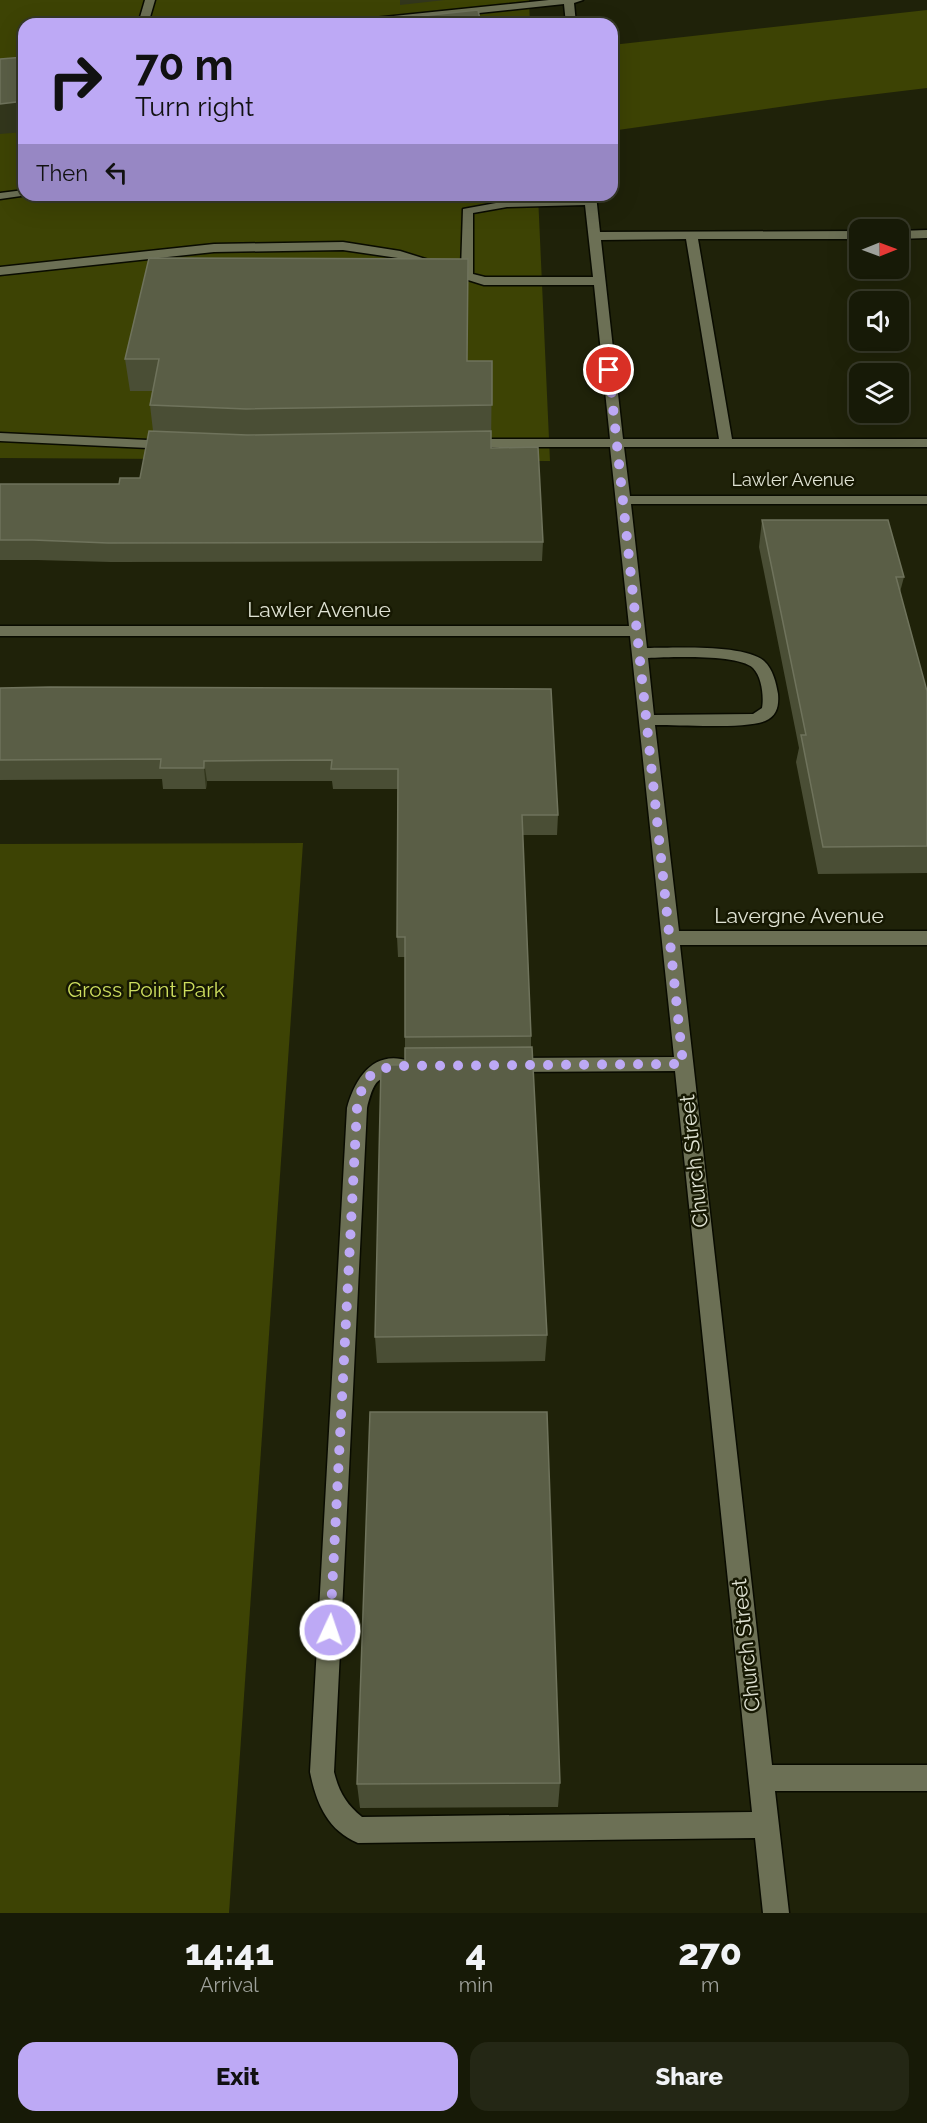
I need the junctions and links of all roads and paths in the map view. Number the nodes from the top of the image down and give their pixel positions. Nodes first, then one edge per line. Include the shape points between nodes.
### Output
1 (150, 0) edge
2 (569, 0) edge
3 (578, 0) edge
4 (145, 18) edge
5 (401, 18) edge
6 (570, 18) edge
7 (18, 194) edge
8 (0, 196) edge
9 (548, 201) edge
10 (590, 201) edge
11 (927, 234) edge
12 (691, 235) junction
13 (849, 235) edge
14 (909, 235) edge
15 (594, 236) junction
16 (0, 271) edge
17 (467, 276) junction
18 (599, 281) junction
19 (0, 437) edge
20 (726, 443) junction
21 (927, 443) edge
22 (458, 444) edge
23 (617, 444) junction
24 (178, 445) edge
25 (622, 500) junction
26 (926, 505) edge
27 (0, 631) edge
28 (637, 631) junction
29 (639, 652) junction
30 (647, 720) junction
31 (670, 938) junction
32 (927, 938) edge
33 (683, 1064) junction
34 (488, 1065) edge
35 (418, 1066) edge
36 (761, 1778) junction
37 (927, 1778) edge
38 (766, 1825) junction
39 (776, 1913) edge

1 - 4 street
2 - 3 street
2 - 5 street
2 - 6 street
7 - 8 street
9 - 17 street via 467,212
10 - 15 street, Church Street
11 - 14 street
12 - 13 street
12 - 15 street
12 - 20 street
15 - 18 street, Church Street
16 - 17 street via 214,248 343,246 400,255
17 - 18 street via 484,280
18 - 23 street, Church Street
19 - 24 street
20 - 21 street
20 - 23 street
22 - 23 street
23 - 25 street, Church Street
25 - 26 street, Lawler Avenue
25 - 28 street, Church Street
27 - 28 street, Lawler Avenue
28 - 29 street, Church Street
29 - 30 street, Church Street
29 - 30 street via 706,653 748,659 759,664 764,673 771,703 765,716 754,719
30 - 31 street, Church Street
31 - 32 street, Lavergne Avenue
31 - 33 street, Church Street
33 - 34 street
33 - 36 street, Church Street
35 - 38 street via 379,1069 368,1076 357,1108 322,1772 328,1799 339,1815 358,1830
36 - 37 street
36 - 38 street, Church Street
38 - 39 street, Church Street

